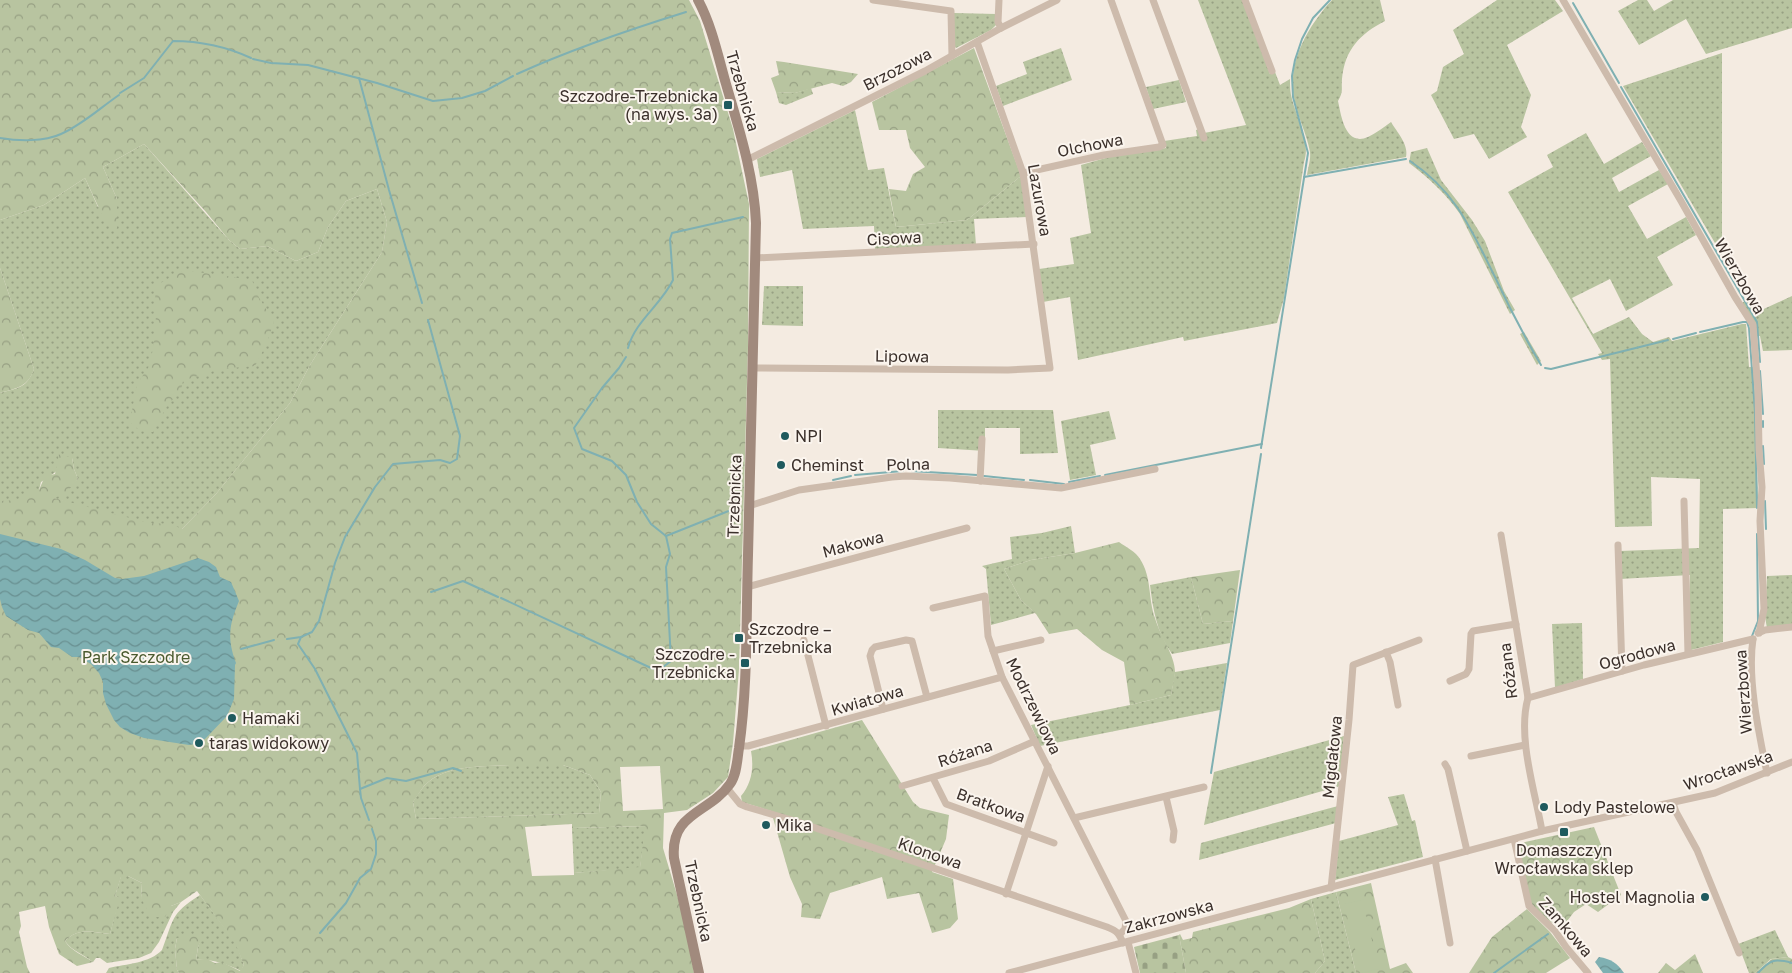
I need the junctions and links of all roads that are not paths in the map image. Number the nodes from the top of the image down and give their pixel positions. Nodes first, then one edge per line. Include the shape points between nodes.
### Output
1 (698, 0) edge
2 (873, 0) edge
3 (999, 0) edge
4 (1057, 0) edge
5 (1111, 0) edge
6 (1153, 0) edge
7 (1245, 0) edge
8 (1563, 0) edge
9 (924, 3) edge
10 (1001, 28) junction
11 (976, 42) junction
12 (952, 56) junction
13 (1272, 71) dead end
14 (1204, 138) dead end
15 (747, 160) junction
16 (1023, 173) junction
17 (1034, 244) junction
18 (756, 258) junction
19 (753, 368) junction
20 (1050, 368) joint
21 (982, 439) dead end
22 (1155, 469) dead end
23 (980, 481) junction
24 (1684, 501) dead end
25 (749, 506) junction
26 (967, 528) dead end
27 (1501, 535) dead end
28 (1618, 545) dead end
29 (747, 587) junction
30 (932, 608) dead end
31 (1516, 624) junction
32 (1792, 628) edge
33 (1759, 633) junction
34 (1753, 639) junction
35 (804, 640) dead end
36 (1041, 640) dead end
37 (1419, 640) dead end
38 (993, 651) junction
39 (1386, 652) junction
40 (1688, 654) junction
41 (1622, 671) junction
42 (1002, 677) junction
43 (1450, 681) dead end
44 (927, 697) junction
45 (1528, 698) junction
46 (1398, 705) dead end
47 (883, 709) junction
48 (826, 726) junction
49 (1035, 741) junction
50 (1525, 745) junction
51 (739, 746) junction
52 (1471, 756) dead end
53 (1792, 762) edge
54 (1445, 764) dead end
55 (1048, 766) junction
56 (1767, 773) junction
57 (933, 778) junction
58 (902, 786) dead end
59 (1204, 787) dead end
60 (726, 788) junction
61 (1166, 797) junction
62 (1673, 803) junction
63 (1074, 818) junction
64 (1542, 831) junction
65 (1026, 832) junction
66 (1514, 839) junction
67 (1173, 840) dead end
68 (1054, 843) dead end
69 (1467, 851) junction
70 (1435, 859) junction
71 (1333, 887) junction
72 (1006, 894) junction
73 (1120, 934) junction
74 (1125, 942) junction
75 (1450, 943) dead end
76 (1739, 953) dead end
77 (699, 973) edge
78 (1010, 973) edge
79 (1136, 973) edge
80 (1588, 973) edge

1 - 15 street, Trzebnicka via 709,24
2 - 9 street
3 - 10 street via 998,22
4 - 10 street, Brzozowa
5 - 16 street, Olchowa via 1163,145
6 - 14 street
7 - 13 street
8 - 33 street, Wierzbowa via 1753,325 1762,487 1760,521 1764,609
9 - 12 street via 951,11
10 - 11 street, Brzozowa
11 - 12 street, Brzozowa
11 - 16 street, Lazurowa
12 - 15 street, Brzozowa
15 - 18 street, Trzebnicka via 756,208
16 - 17 street, Lazurowa
17 - 18 street, Cisowa
17 - 20 street, Lazurowa
18 - 19 street, Trzebnicka
19 - 20 street, Lipowa
19 - 25 street, Trzebnicka
21 - 23 street
22 - 23 street, Polna via 1061,488
23 - 25 street, Polna via 892,476 799,490
24 - 40 street
25 - 29 street, Trzebnicka
26 - 29 street, Makowa
27 - 31 street, Różana
28 - 41 street
29 - 51 street, Trzebnicka via 744,698
30 - 38 street, Modrzewiowa via 985,596 988,636
31 - 43 street, Różana via 1473,631 1469,669 1466,674
31 - 45 street, Różana
32 - 33 street
33 - 34 street
34 - 40 street, Ogrodowa
34 - 56 street, Wierzbowa via 1753,686
35 - 48 street
36 - 38 street
37 - 39 street, Migdałowa
38 - 42 street, Modrzewiowa
39 - 46 street
39 - 71 street, Migdałowa via 1353,665
40 - 41 street, Ogrodowa
41 - 45 street, Ogrodowa
42 - 44 street, Kwiatowa
42 - 49 street, Modrzewiowa
44 - 47 street, Kwiatowa
44 - 47 street via 912,641 875,647 870,656
45 - 50 street, Różana via 1523,718
47 - 48 street, Kwiatowa
48 - 51 street, Kwiatowa
49 - 55 street, Modrzewiowa
49 - 57 street, Różana via 989,761
50 - 52 street
50 - 64 street, Różana
51 - 60 street, Trzebnicka via 736,767
53 - 56 street, Wrocławska
54 - 69 street
55 - 63 street, Modrzewiowa
55 - 65 street
56 - 62 street, Wrocławska via 1716,793
57 - 58 street, Różana
57 - 65 street, Bratkowa via 946,804
59 - 61 street
60 - 72 street, Klonowa via 740,804 753,809
60 - 77 street, Trzebnicka via 681,824 674,844 674,858
61 - 63 street
61 - 67 street
62 - 64 street, Wrocławska
62 - 76 street via 1698,850
63 - 73 street, Modrzewiowa via 1126,922
64 - 66 street, Wrocławska
65 - 68 street, Bratkowa
65 - 72 street
66 - 69 street, Wrocławska
66 - 80 street, Zamkowa via 1528,906 1555,931
69 - 70 street, Wrocławska
70 - 71 street, Wrocławska
70 - 75 street
71 - 74 street, Zakrzowska
72 - 73 street, Klonowa
73 - 74 street
74 - 78 street, Zakrzowska
74 - 79 street

